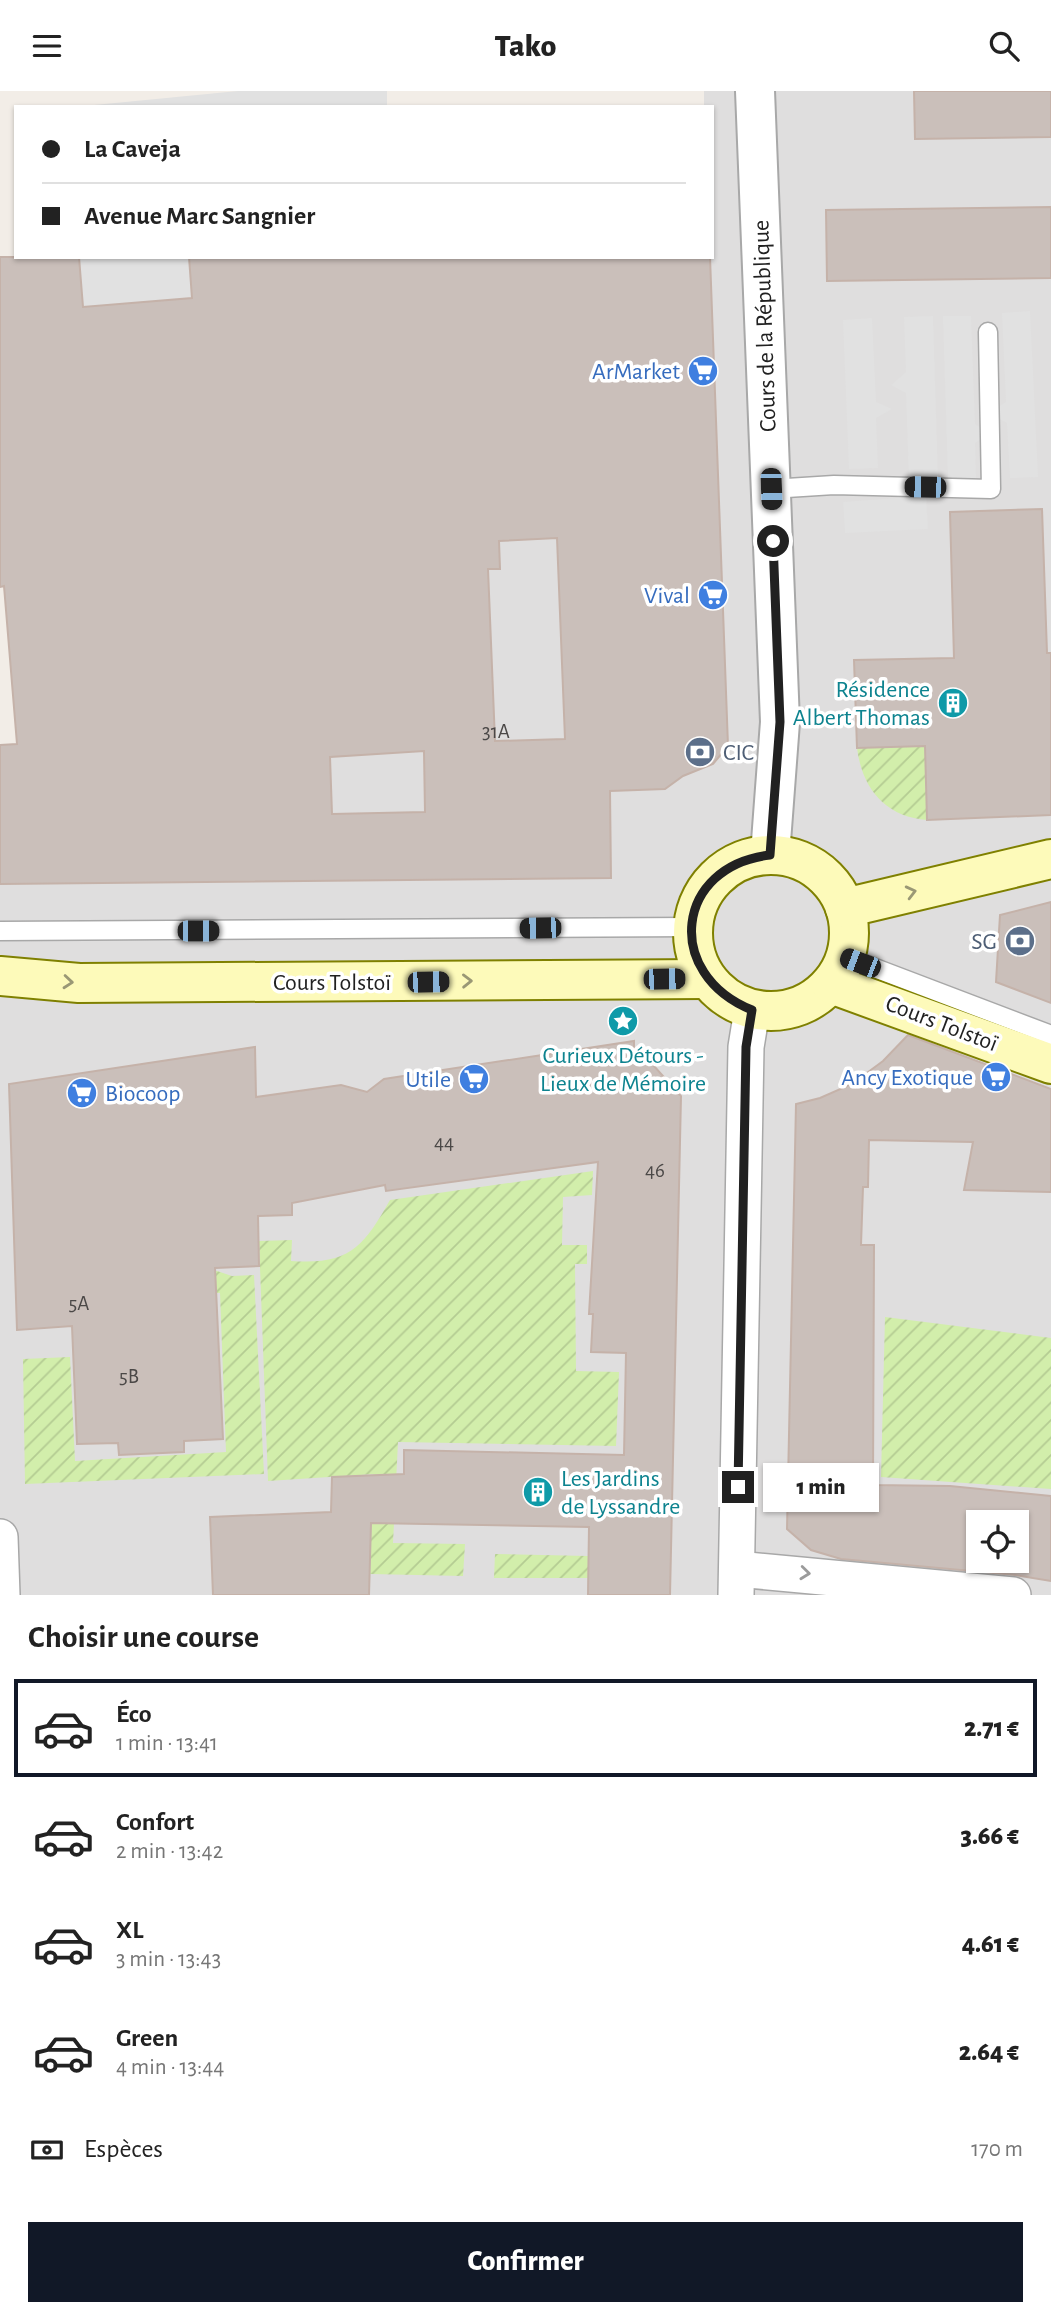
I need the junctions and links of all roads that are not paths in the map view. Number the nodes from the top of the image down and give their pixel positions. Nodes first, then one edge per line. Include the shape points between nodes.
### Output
1 (755, 91) edge
2 (988, 332) dead end
3 (771, 489) junction
4 (770, 855) junction
5 (1051, 859) edge
6 (845, 908) junction
7 (692, 927) junction
8 (0, 931) edge
9 (839, 970) junction
10 (0, 975) edge
11 (706, 979) junction
12 (752, 1010) junction
13 (1051, 1035) edge
14 (1051, 1065) edge
15 (0, 1537) edge
16 (736, 1582) edge
17 (2, 1595) edge
18 (1013, 1595) edge

1 - 3 street, Cours de la République
2 - 3 lane via 991,489 834,485
3 - 4 street, Cours de la République via 780,722
4 - 6 main road via 808,864 836,890
4 - 7 main road via 723,871 702,896
6 -> 5 main road
6 - 9 main road via 849,924
7 - 8 lane
7 - 11 main road via 693,945
9 - 12 main road via 815,999 774,1012
9 - 13 lane, Cours Tolstoï
9 - 14 main road, Cours Tolstoï
10 -> 11 main road, Cours Tolstoï via 79,983
11 - 12 main road via 719,993
12 - 16 street via 746,1047
15 - 17 street
16 -> 18 street

